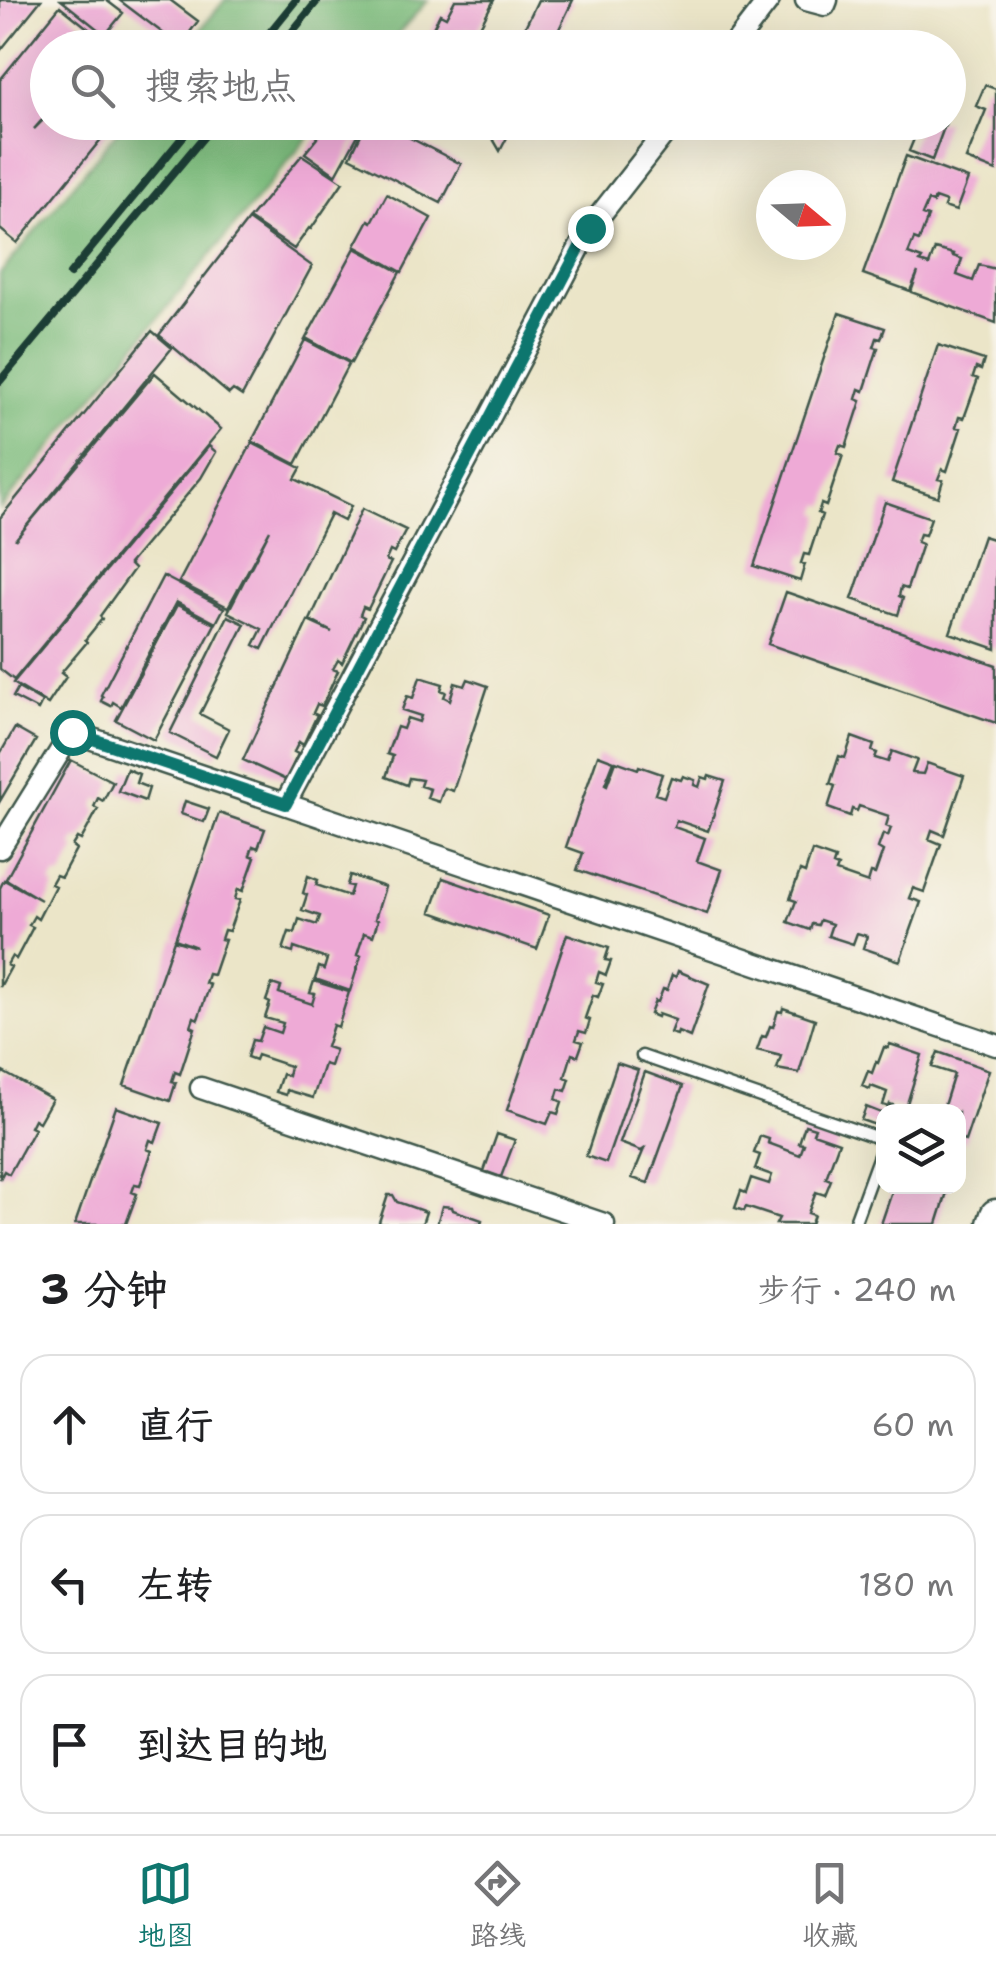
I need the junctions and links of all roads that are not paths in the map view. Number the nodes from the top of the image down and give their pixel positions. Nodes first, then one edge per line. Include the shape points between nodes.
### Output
1 (769, 0) edge
2 (806, 0) edge
3 (827, 0) edge
4 (746, 30) edge
5 (659, 140) edge
6 (286, 804) junction
7 (0, 848) edge
8 (996, 1044) edge
9 (642, 1056) dead end
10 (201, 1088) dead end
11 (876, 1138) edge
12 (876, 1163) edge
13 (996, 1216) edge
14 (604, 1224) edge
15 (854, 1224) edge
16 (993, 1224) edge

1 - 4 street
2 - 3 street
5 - 6 street via 590,228
6 - 7 street via 72,732
6 - 8 street
9 - 11 lane
10 - 14 street
12 - 15 lane
13 - 16 main road

